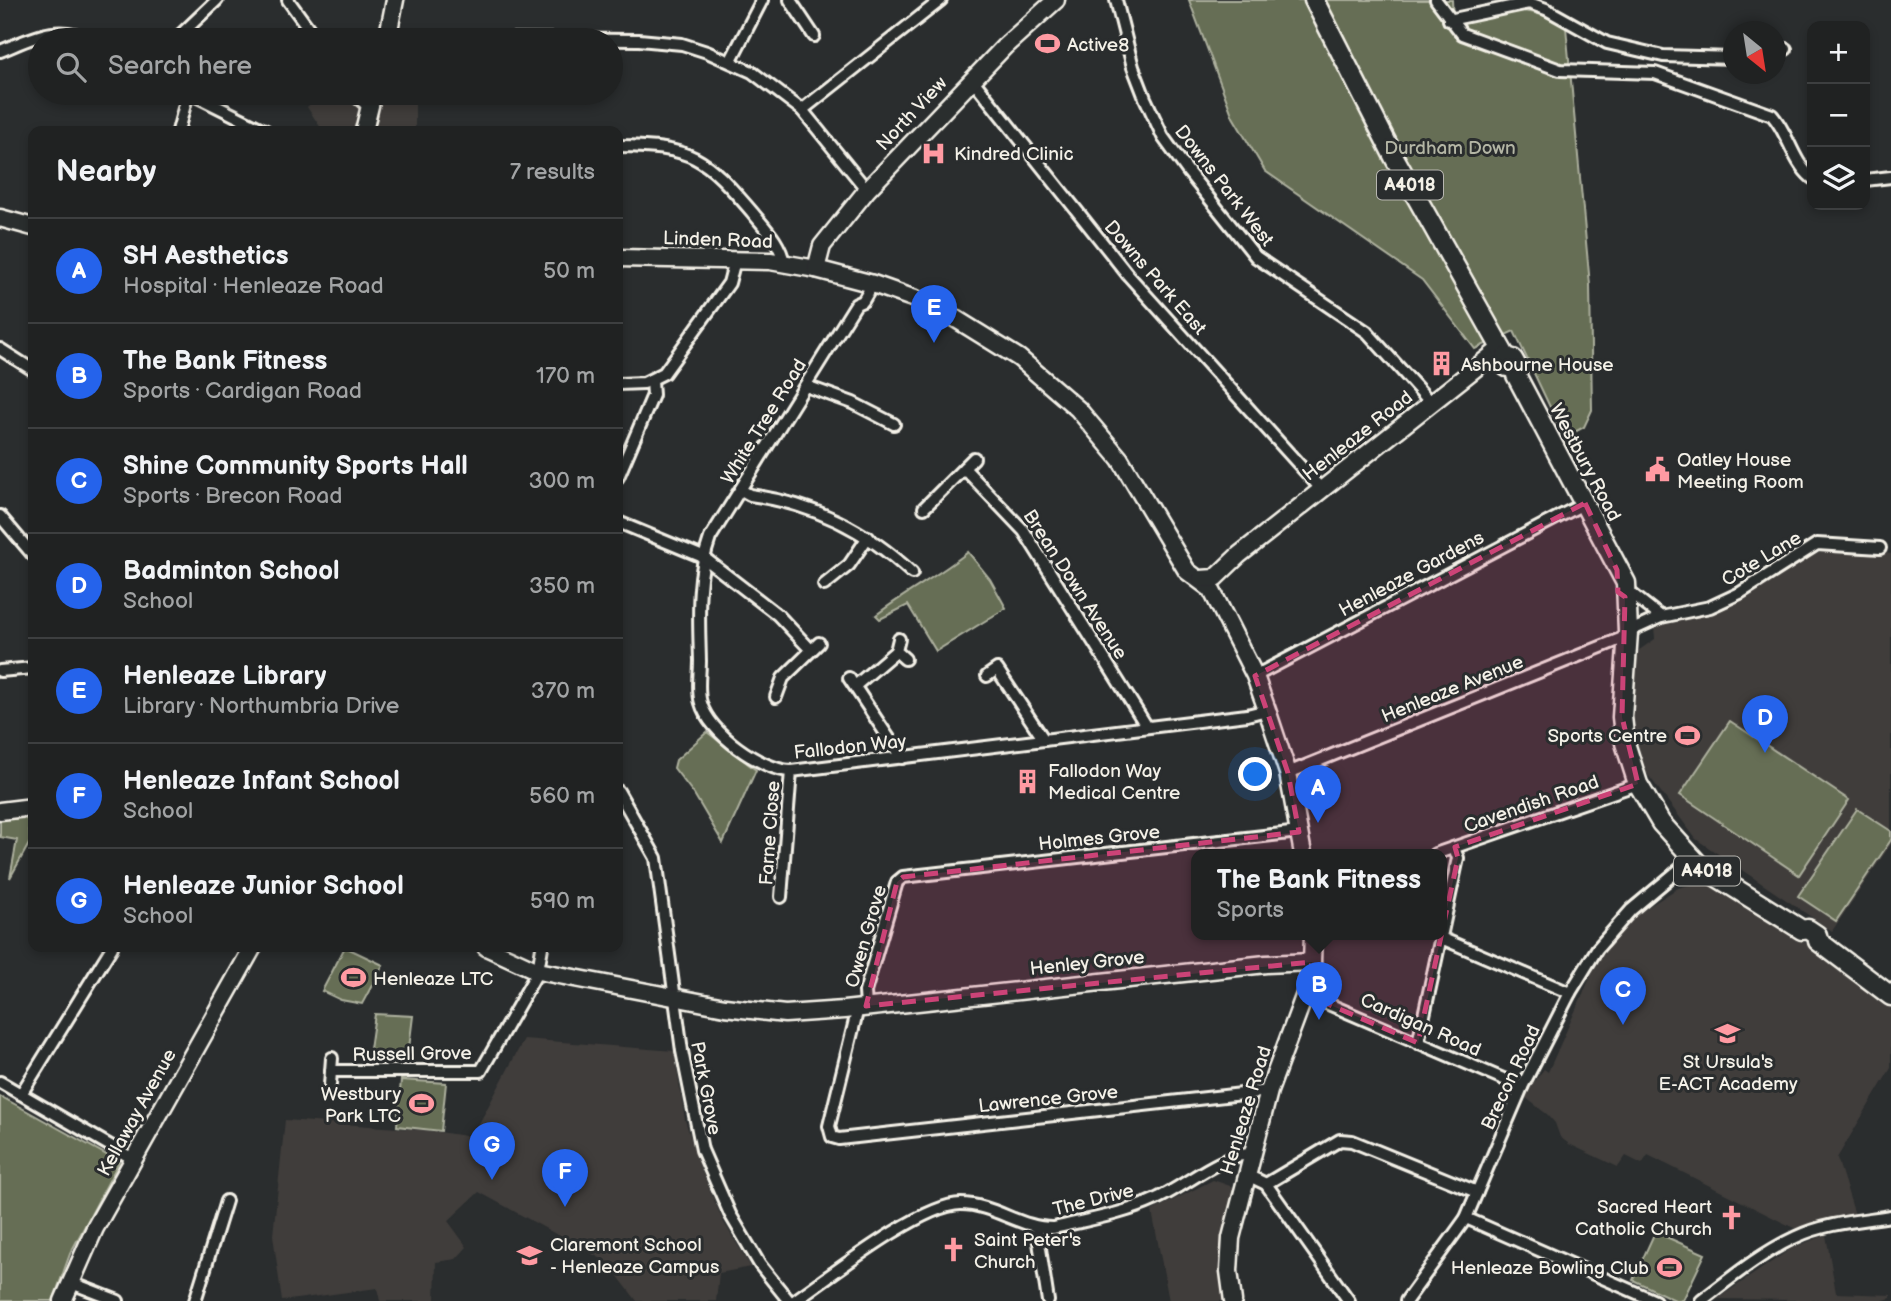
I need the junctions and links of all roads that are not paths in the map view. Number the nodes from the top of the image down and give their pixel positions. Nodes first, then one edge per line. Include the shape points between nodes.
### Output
1 (217, 0) edge
2 (288, 0) edge
3 (395, 0) edge
4 (762, 0) edge
5 (790, 0) edge
6 (941, 0) edge
7 (1056, 0) edge
8 (1116, 0) edge
9 (1436, 0) edge
10 (1315, 3) edge
11 (1449, 20) junction
12 (188, 28) edge
13 (308, 28) edge
14 (389, 28) edge
15 (814, 36) dead end
16 (623, 40) edge
17 (28, 42) edge
18 (0, 51) edge
19 (1723, 58) edge
20 (731, 60) junction
21 (972, 79) junction
22 (186, 105) edge
23 (213, 105) edge
24 (370, 105) edge
25 (802, 110) junction
26 (179, 126) edge
27 (256, 126) edge
28 (365, 126) edge
29 (623, 146) edge
30 (1807, 173) edge
31 (1891, 177) edge
32 (1870, 179) edge
33 (867, 190) junction
34 (0, 218) edge
35 (28, 226) edge
36 (623, 258) edge
37 (734, 260) junction
38 (784, 262) junction
39 (816, 269) junction
40 (865, 282) junction
41 (0, 349) edge
42 (1504, 352) junction
43 (28, 367) edge
44 (652, 381) junction
45 (623, 384) edge
46 (806, 386) junction
47 (1432, 403) junction
48 (894, 424) dead end
49 (974, 458) dead end
50 (623, 465) edge
51 (964, 468) junction
52 (741, 489) junction
53 (1322, 490) junction
54 (1585, 503) junction
55 (924, 508) dead end
56 (0, 516) edge
57 (623, 524) edge
58 (868, 537) junction
59 (1880, 548) dead end
60 (28, 549) edge
61 (906, 550) dead end
62 (703, 557) junction
63 (897, 559) junction
64 (912, 573) dead end
65 (1201, 579) junction
66 (840, 591) dead end
67 (1626, 594) junction
68 (1661, 617) junction
69 (1628, 634) junction
70 (899, 639) dead end
71 (28, 668) edge
72 (0, 671) edge
73 (987, 676) dead end
74 (1255, 676) junction
75 (767, 679) dead end
76 (1268, 710) junction
77 (1147, 727) junction
78 (1044, 740) junction
79 (902, 758) junction
80 (791, 771) junction
81 (1288, 773) junction
82 (1638, 784) junction
83 (623, 800) edge
84 (28, 808) edge
85 (0, 811) edge
86 (1299, 832) junction
87 (1454, 848) junction
88 (1302, 849) edge
89 (1447, 850) edge
90 (1697, 863) junction
91 (903, 877) joint
92 (781, 897) dead end
93 (1447, 909) edge
94 (1314, 940) edge
95 (1440, 940) edge
96 (1447, 940) edge
97 (109, 952) edge
98 (250, 952) edge
99 (497, 952) edge
100 (541, 952) edge
101 (1312, 962) junction
102 (538, 971) junction
103 (1570, 993) junction
104 (1305, 994) junction
105 (675, 996) junction
106 (1891, 996) edge
107 (862, 1007) junction
108 (1418, 1043) junction
109 (332, 1058) dead end
110 (331, 1072) junction
111 (0, 1082) edge
112 (330, 1085) dead end
113 (1522, 1087) junction
114 (1269, 1091) junction
115 (21, 1094) junction
116 (832, 1137) joint
117 (1252, 1154) junction
118 (133, 1159) junction
119 (1247, 1175) junction
120 (1266, 1184) junction
121 (1478, 1192) junction
122 (226, 1201) dead end
123 (1891, 1216) edge
124 (1466, 1218) junction
125 (1037, 1228) junction
126 (69, 1282) junction
127 (63, 1301) edge
128 (118, 1301) edge
129 (195, 1301) edge
130 (791, 1301) edge
131 (1048, 1301) edge
132 (1233, 1301) edge
133 (1349, 1301) edge
134 (1406, 1301) edge
135 (1655, 1301) edge
136 (1701, 1301) edge

1 - 12 street
2 - 13 street
3 - 14 main road
4 - 20 street
5 - 15 street
6 - 25 street
7 - 21 main road, North View
8 - 47 street, Downs Park West via 1145,98 1163,137 1189,173 1256,257 1367,332
9 - 11 street
10 - 42 main road, Westbury Road / A4018 via 1394,157
11 - 19 street via 1529,3 1607,43 1662,56
11 - 30 street via 1462,34 1560,70 1655,73 1772,115
16 - 20 street via 682,44
17 - 18 street
20 - 25 street
21 - 33 main road, North View
21 - 53 street, Downs Park East via 1128,275
22 - 26 street
23 - 27 street
24 - 28 main road
25 - 33 street
29 - 38 street via 668,148 708,164 772,236
31 - 32 street
33 - 39 main road, North View via 822,246
34 - 35 main road
36 - 37 main road, Linden Road
37 - 38 main road, Linden Road
37 - 44 street via 726,288 664,373
38 - 39 main road, Linden Road
39 - 40 main road, Linden Road
40 - 46 street, White Tree Road via 863,301 856,304
40 - 65 main road, Linden Road via 945,311 1019,358 1078,409 1120,459 1188,571
41 - 43 street
42 - 47 main road, Henleaze Road
42 - 54 main road, Westbury Road / A4018 via 1518,368 1516,375
44 - 45 street
44 - 50 street via 653,395
46 - 48 street
46 - 52 street, White Tree Road
47 - 53 main road, Henleaze Road
49 - 51 street
51 - 55 street
51 - 77 street, Brean Down Avenue via 1024,530
52 - 58 street via 812,508
52 - 62 street, White Tree Road
53 - 65 main road, Henleaze Road
54 - 67 main road, Westbury Road / A4018 via 1617,570 1618,591
54 - 74 street, Henleaze Gardens
56 - 60 street
57 - 62 street
58 - 63 street
58 - 66 street via 849,565 829,583
59 - 68 street, Cote Lane via 1817,544 1720,603
61 - 63 street
62 - 75 street via 815,646 778,691
62 - 80 street, Fallodon Way via 700,701 706,718 761,764
63 - 64 street
65 - 74 main road via 1202,593 1227,625
67 - 68 street
67 - 69 main road, Westbury Road / A4018
68 - 69 street, Cote Lane
69 - 81 street, Henleaze Avenue
69 - 82 main road, Westbury Road / A4018 via 1622,717
70 - 79 street via 901,655 852,682
71 - 72 street
73 - 78 street via 997,669
74 - 76 main road
76 - 77 street, Fallodon Way
76 - 81 main road
77 - 78 street, Fallodon Way
78 - 79 street, Fallodon Way
79 - 80 street, Fallodon Way
80 - 92 street, Farne Close
81 - 86 main road
82 - 87 street, Cavendish Road
82 - 90 main road, Westbury Road / A4018 via 1661,823
83 - 105 street, Park Grove via 656,858
84 - 85 main road
86 - 88 main road
86 - 91 street, Holmes Grove
87 - 89 street, Cavendish Road
87 - 93 street via 1458,858
90 - 103 street, Brecon Road via 1631,909 1611,929
90 - 106 main road, Westbury Road / A4018 via 1802,930
91 - 107 street, Owen Grove via 897,882
94 - 101 main road, Henleaze Road
95 - 108 street
96 - 103 street
97 - 115 street
98 - 118 main road, Kellaway Avenue
99 - 102 main road, Henley Grove
100 - 102 street, Russell Grove
101 - 104 main road, Henleaze Road
101 - 107 main road, Henley Grove
102 - 105 main road, Henley Grove
102 - 110 street, Russell Grove via 481,1071
103 - 113 street, Brecon Road
104 - 108 street, Cardigan Road
104 - 114 main road, Henleaze Road
105 - 107 main road, Henley Grove via 776,1013
105 - 130 street, Park Grove via 702,1150 730,1214 760,1265
107 - 116 street, Owen Grove via 829,1126
108 - 113 street, Cardigan Road
109 - 110 street, Russell Grove
110 - 112 street, Russell Grove
111 - 115 street
113 - 121 street, Brecon Road
114 - 116 street, Lawrence Grove
114 - 117 main road, Henleaze Road
115 - 118 street
117 - 119 main road, Henleaze Road
117 - 125 street, The Drive via 1224,1159 1151,1202 1073,1224
118 - 126 main road, Kellaway Avenue
119 - 120 street
119 - 132 main road, Henleaze Road via 1229,1255
120 - 121 street via 1340,1140
120 - 133 street
121 - 124 street, Brecon Road
122 - 129 street
123 - 136 street via 1797,1236
124 - 134 street, Brecon Road
124 - 135 street
125 - 130 street, The Drive via 978,1206 959,1204 938,1210 899,1230
125 - 131 street
126 - 127 main road, Kellaway Avenue
126 - 128 street

